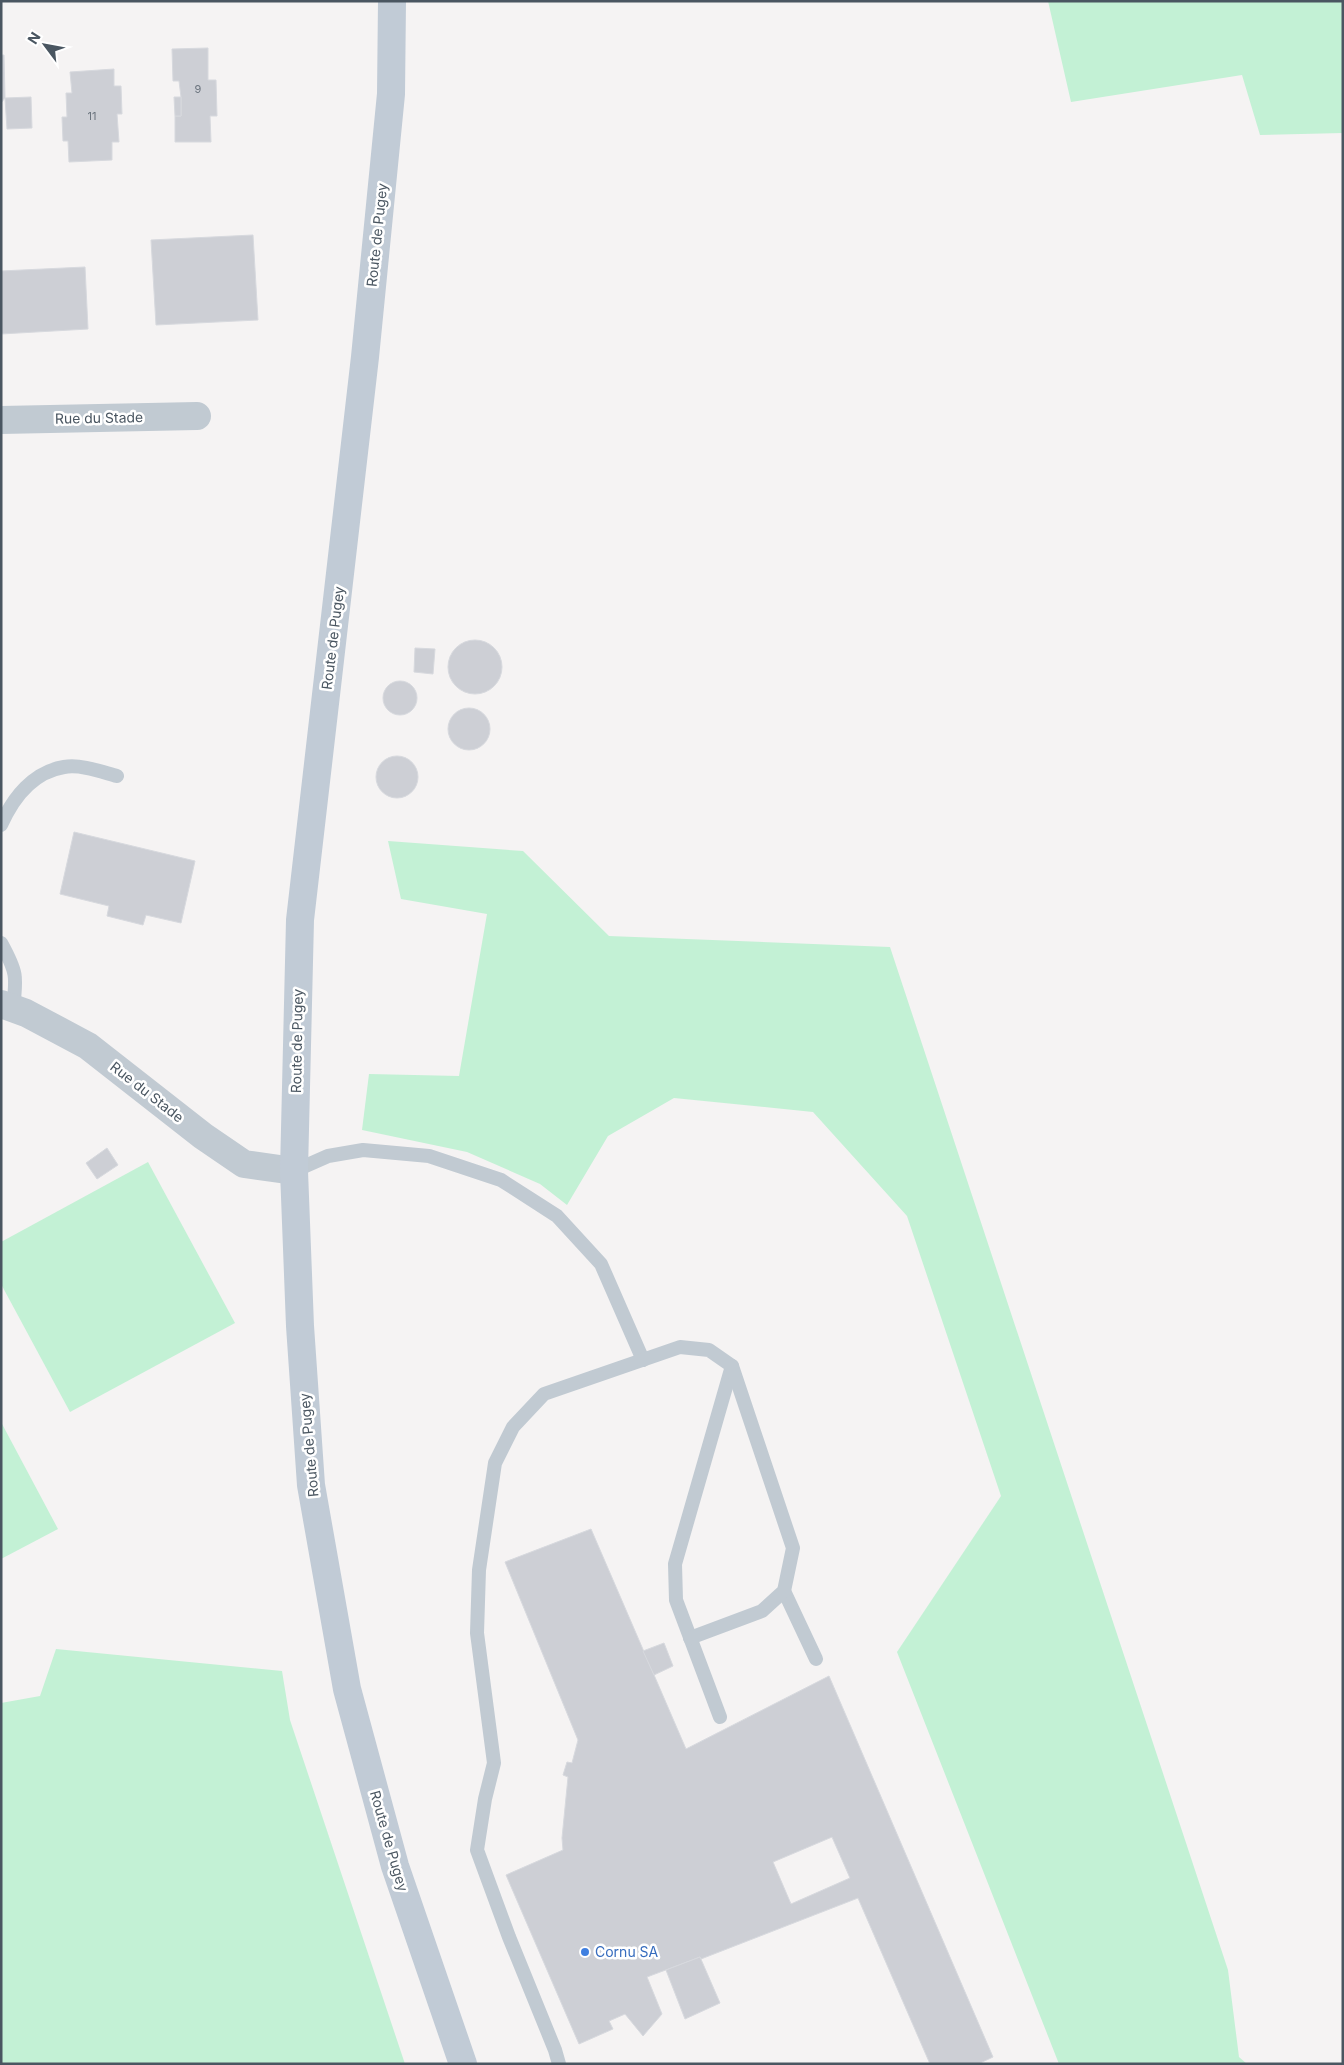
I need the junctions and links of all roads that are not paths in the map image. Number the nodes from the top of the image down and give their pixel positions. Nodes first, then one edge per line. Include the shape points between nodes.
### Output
1 (392, 1) edge
2 (197, 416) dead end
3 (1, 420) edge
4 (117, 776) dead end
5 (1, 824) edge
6 (1, 942) edge
7 (7, 1006) edge
8 (294, 1171) junction
9 (643, 1360) junction
10 (732, 1366) junction
11 (784, 1591) junction
12 (690, 1638) junction
13 (816, 1659) dead end
14 (720, 1717) dead end
15 (463, 2064) edge
16 (559, 2064) edge

1 - 8 main road, Route de Pugey via 391,94 365,357 300,920
2 - 3 street, Rue du Stade
4 - 5 lane via 65,766 46,773 27,785
6 - 7 lane via 16,977
7 - 8 street, Rue du Stade via 88,1046 244,1164
8 - 9 lane via 328,1156 363,1150 429,1156 502,1180 557,1216 601,1264
8 - 15 main road, Route de Pugey via 311,1485 347,1689 395,1866
9 - 10 lane via 680,1347 708,1350
9 - 16 lane via 544,1394 513,1427 495,1464 479,1570 477,1633 494,1764 477,1850
10 - 11 lane via 793,1548
10 - 12 lane via 675,1564 676,1600
11 - 12 lane via 762,1611
11 - 13 lane
12 - 14 lane

